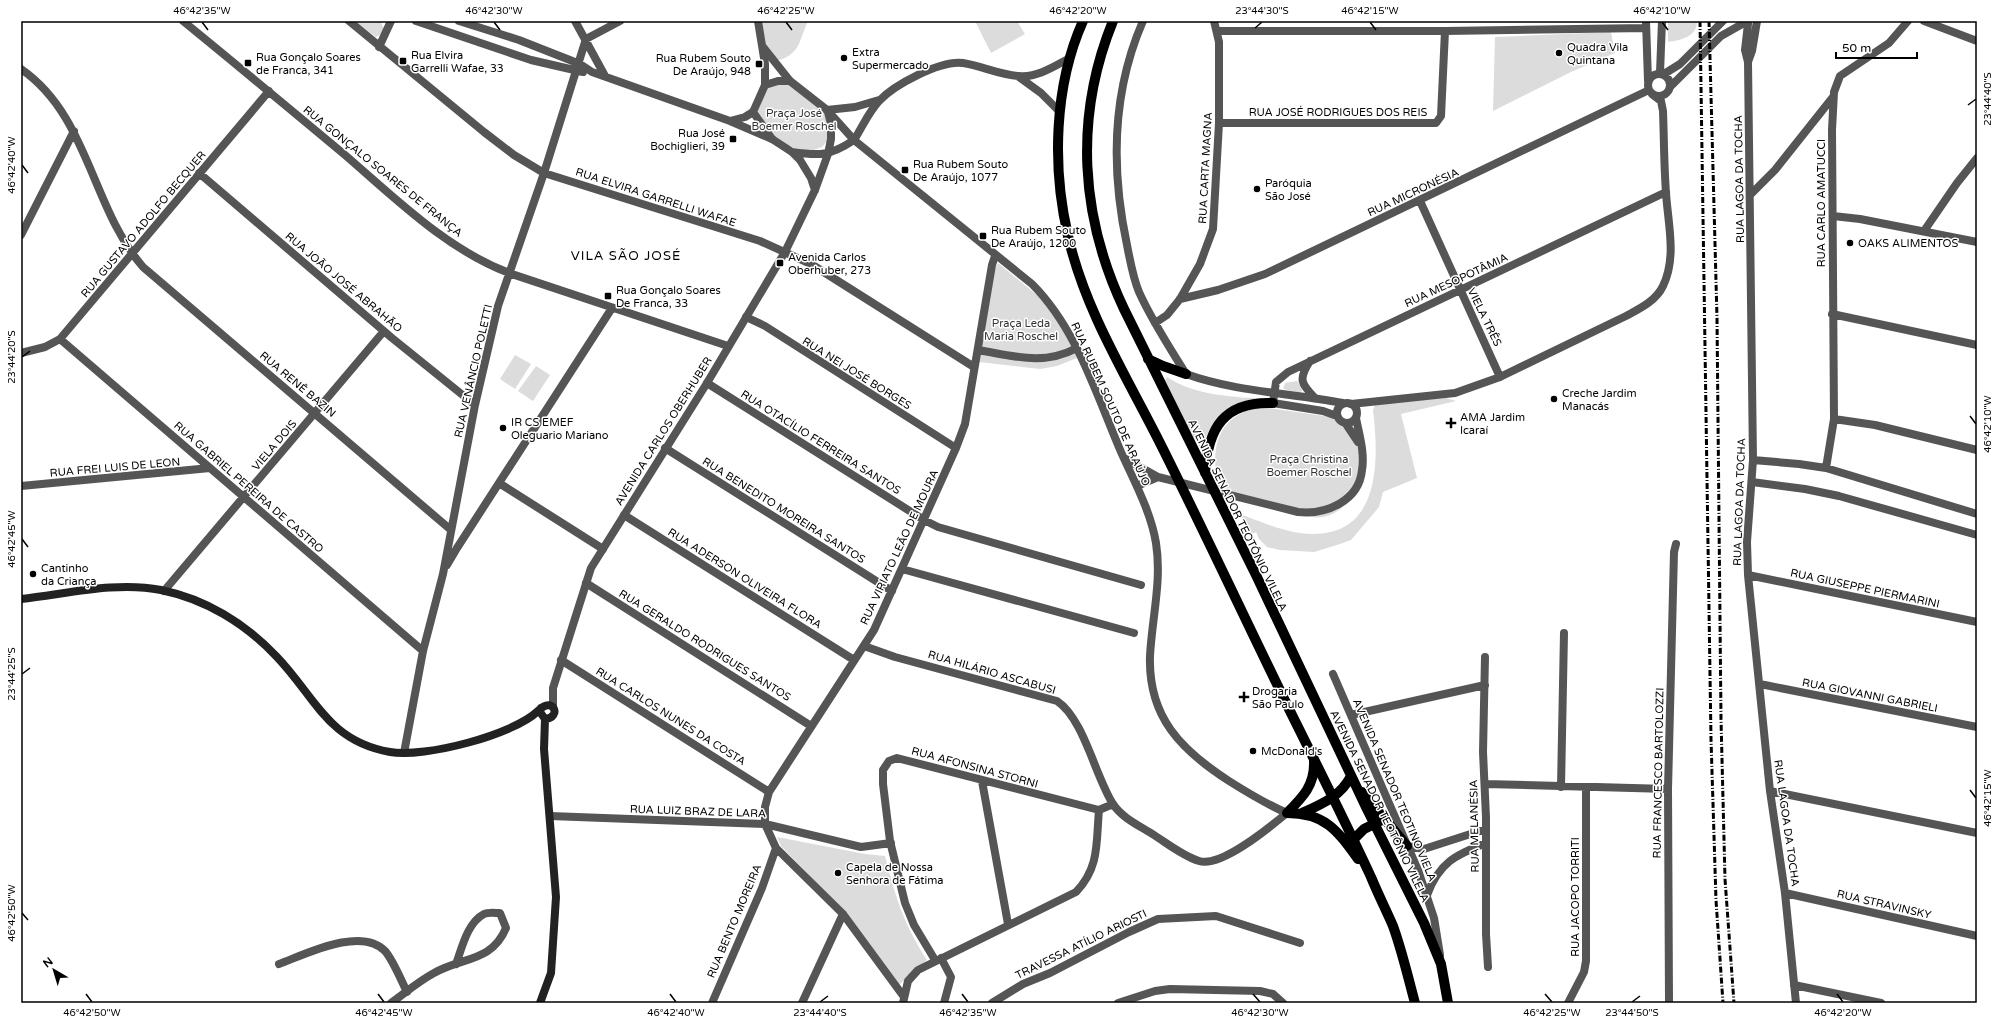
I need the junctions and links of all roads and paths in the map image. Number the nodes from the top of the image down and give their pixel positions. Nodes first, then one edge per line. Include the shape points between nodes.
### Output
1 (183, 21) edge
2 (349, 21) edge
3 (391, 21) edge
4 (416, 21) edge
5 (459, 21) edge
6 (575, 21) edge
7 (620, 21) edge
8 (758, 21) edge
9 (1083, 21) edge
10 (1113, 21) edge
11 (1143, 21) edge
12 (1214, 21) edge
13 (1662, 21) edge
14 (1722, 21) edge
15 (1757, 21) edge
16 (1908, 21) edge
17 (1924, 21) edge
18 (1646, 24) edge
19 (1743, 24) edge
20 (1217, 31) junction
21 (1445, 31) junction
22 (586, 39) junction
23 (1977, 41) edge
24 (761, 44) junction
25 (379, 46) junction
26 (1070, 58) junction
27 (1748, 62) junction
28 (579, 68) junction
29 (21, 69) edge
30 (1665, 73) junction
31 (605, 76) junction
32 (1019, 76) junction
33 (790, 81) junction
34 (1648, 81) junction
35 (765, 85) junction
36 (1671, 86) junction
37 (269, 91) junction
38 (1650, 92) junction
39 (1833, 97) junction
40 (880, 100) junction
41 (827, 110) junction
42 (753, 112) junction
43 (1060, 112) junction
44 (730, 122) junction
45 (1219, 123) junction
46 (74, 131) junction
47 (772, 139) junction
48 (854, 140) junction
49 (792, 152) junction
50 (828, 154) junction
51 (1977, 158) edge
52 (199, 173) junction
53 (544, 173) junction
54 (816, 190) junction
55 (1666, 192) junction
56 (1750, 196) junction
57 (1420, 201) junction
58 (1833, 216) junction
59 (1924, 231) junction
60 (21, 235) edge
61 (1977, 242) edge
62 (785, 252) junction
63 (132, 253) junction
64 (995, 256) junction
65 (509, 273) junction
66 (1460, 291) junction
67 (1180, 299) junction
68 (612, 308) junction
69 (1832, 314) junction
70 (746, 317) junction
71 (1155, 323) junction
72 (384, 331) junction
73 (60, 339) junction
74 (1977, 345) edge
75 (728, 346) junction
76 (1077, 348) junction
77 (978, 350) junction
78 (21, 354) edge
79 (1148, 359) junction
80 (1311, 360) junction
81 (974, 367) junction
82 (1186, 374) junction
83 (1500, 377) junction
84 (707, 383) junction
85 (1274, 392) junction
86 (1315, 398) junction
87 (1273, 403) junction
88 (1347, 404) junction
89 (475, 406) junction
90 (315, 413) junction
91 (1337, 416) junction
92 (1356, 418) junction
93 (1834, 419) junction
94 (1346, 424) junction
95 (1361, 446) junction
96 (665, 448) junction
97 (956, 448) junction
98 (1977, 450) edge
99 (1124, 458) junction
100 (1753, 460) junction
101 (210, 468) junction
102 (1826, 468) junction
103 (1158, 477) junction
104 (1206, 477) junction
105 (1752, 482) junction
106 (499, 483) junction
107 (21, 486) edge
108 (1136, 486) junction
109 (244, 497) junction
110 (624, 514) junction
111 (1977, 514) edge
112 (924, 520) junction
113 (452, 530) junction
114 (1977, 535) edge
115 (1676, 544) dead end
116 (603, 549) junction
117 (902, 569) junction
118 (442, 574) junction
119 (1748, 575) junction
120 (586, 583) junction
121 (1141, 586) dead end
122 (164, 591) junction
123 (892, 591) junction
124 (21, 599) edge
125 (1977, 622) edge
126 (1134, 633) dead end
127 (1564, 633) dead end
128 (864, 646) junction
129 (423, 651) junction
130 (1485, 657) dead end
131 (561, 660) junction
132 (854, 660) junction
133 (1333, 674) dead end
134 (1760, 684) junction
135 (1485, 685) junction
136 (552, 694) junction
137 (543, 706) junction
138 (553, 707) junction
139 (1351, 715) junction
140 (531, 718) junction
141 (545, 718) junction
142 (811, 726) junction
143 (1977, 727) edge
144 (404, 753) junction
145 (1313, 757) junction
146 (1352, 779) junction
147 (982, 781) junction
148 (1485, 784) junction
149 (1561, 787) junction
150 (1586, 788) junction
151 (1668, 789) junction
152 (1770, 791) junction
153 (769, 792) junction
154 (1334, 797) junction
155 (1113, 804) junction
156 (1099, 810) junction
157 (1287, 813) junction
158 (1302, 813) junction
159 (550, 816) junction
160 (1386, 819) junction
161 (765, 824) junction
162 (1374, 824) junction
163 (1486, 829) junction
164 (1977, 834) edge
165 (1354, 839) junction
166 (1486, 842) junction
167 (891, 843) junction
168 (1407, 846) junction
169 (776, 848) junction
170 (1370, 875) junction
171 (1785, 893) junction
172 (1427, 895) junction
173 (843, 914) junction
174 (1008, 924) junction
175 (1977, 936) edge
176 (1300, 943) dead end
177 (938, 959) junction
178 (279, 964) dead end
179 (456, 964) junction
180 (1441, 964) junction
181 (1488, 967) dead end
182 (1794, 985) junction
183 (407, 992) junction
184 (903, 1000) edge
185 (391, 1003) edge
186 (540, 1003) edge
187 (712, 1003) edge
188 (802, 1003) edge
189 (944, 1003) edge
190 (992, 1003) edge
191 (1118, 1003) edge
192 (1283, 1003) edge
193 (1415, 1003) edge
194 (1448, 1003) edge
195 (1568, 1003) edge
196 (1669, 1003) edge
197 (1796, 1003) edge
198 (1881, 1003) edge

1 - 37 street, RUA GONÇALO SOARES DE FRANÇA
2 - 25 street, RUA ELVIRA GARRELLI WAFAE
3 - 25 street
4 - 28 street via 531,60
5 - 28 street via 519,40
6 - 22 street
7 - 22 street
8 - 24 street
9 - 26 main road
10 - 79 main road, AVENIDA SENADOR TEOTÔNIO VILELA via 1095,73 1086,134 1091,210 1108,273
11 - 71 street via 1121,91 1116,166 1130,261 1139,291
12 - 20 street, RUA CARTA MAGNA
13 - 30 street
14 - 30 street via 1680,64
15 - 19 street
15 - 27 street
16 - 39 street, RUA CARLO AMATUCCI via 1889,43 1840,76
17 - 23 street
18 - 21 street
18 - 34 street
19 - 27 street, RUA LAGOA DA TOCHA
19 - 36 street via 1722,36
20 - 21 street
20 - 45 street, RUA CARTA MAGNA
21 - 45 street, RUA JOSÉ RODRIGUES DOS REIS via 1441,116 1436,123
22 - 28 street, RUA VENÂNCIO POLETTI
22 - 31 street
24 - 33 street, RUA RUBEM SOUTO DE ARAÚJO
24 - 35 street via 765,64
25 - 53 street, RUA ELVIRA GARRELLI WAFAE via 514,155
26 - 32 street via 1042,72
26 - 43 main road
27 - 56 street, RUA LAGOA DA TOCHA
28 - 31 street
28 - 53 street, RUA VENÂNCIO POLETTI
29 - 46 street, RUA RENÊ BAZIN via 56,103
30 - 34 street via 1653,75
30 - 36 street
31 - 44 street
32 - 40 street via 962,63 944,64 917,76
32 - 43 street
33 - 35 street
33 - 41 street, RUA RUBEM SOUTO DE ARAÚJO
34 - 38 street
35 - 42 street
36 - 38 street via 1664,95 1658,96
37 - 52 street, RUA GUSTAVO ADOLFO BECQUER
37 - 65 street, RUA GONÇALO SOARES DE FRANÇA via 441,235 487,264
38 - 55 street via 1661,101 1663,111
38 - 57 street, RUA MICRONÉSIA
39 - 56 street via 1775,170
39 - 58 street, RUA CARLO AMATUCCI
40 - 41 street via 855,107
40 - 48 street via 866,117
41 - 48 street, RUA RUBEM SOUTO DE ARAÚJO
41 - 50 street via 831,130
42 - 44 street
42 - 47 street
43 - 145 main road via 1060,187 1063,212 1074,260 1095,315
44 - 47 street
45 - 67 street, RUA CARTA MAGNA via 1214,229 1200,264
46 - 60 street
46 - 63 street, RUA RENÊ BAZIN
47 - 49 street
48 - 50 street
48 - 64 street, RUA RUBEM SOUTO DE ARAÚJO
49 - 50 street
49 - 54 street via 808,171
50 - 54 street, AVENIDA CARLOS OBERHUBER
51 - 59 street
52 - 63 street, RUA GUSTAVO ADOLFO BECQUER
52 - 72 street, RUA JOÃO JOSÉ ABRAHÃO
53 - 62 street, RUA ELVIRA GARRELLI WAFAE via 760,241
53 - 65 street, RUA VENÂNCIO POLETTI
54 - 62 street, AVENIDA CARLOS OBERHUBER
55 - 66 street, RUA MESOPOTÂMIA
55 - 83 street via 1672,251 1670,267 1658,295 1644,307
56 - 100 street, RUA LAGOA DA TOCHA
57 - 66 street, VIELA TRÊS
57 - 67 street, RUA MICRONÉSIA via 1260,276
58 - 59 street
58 - 69 street, RUA CARLO AMATUCCI
59 - 61 street
62 - 70 street, AVENIDA CARLOS OBERHUBER
62 - 81 street, RUA ELVIRA GARRELLI WAFAE via 827,274
63 - 73 street, RUA GUSTAVO ADOLFO BECQUER
63 - 90 street, RUA RENÊ BAZIN via 160,282
64 - 76 street, RUA RUBEM SOUTO DE ARAÚJO via 1032,284 1047,300
64 - 77 street, RUA VIRIATO LEÃO DE MOURA
65 - 68 street, RUA GONÇALO SOARES DE FRANÇA
65 - 89 street, RUA VENÂNCIO POLETTI via 498,306
66 - 80 street, RUA MESOPOTÂMIA
66 - 83 street, VIELA TRÊS
67 - 71 street, RUA CARTA MAGNA
68 - 75 street, RUA GONÇALO SOARES DE FRANÇA
68 - 106 street
69 - 74 street
69 - 93 street, RUA CARLO AMATUCCI
70 - 75 street, AVENIDA CARLOS OBERHUBER
70 - 97 street, RUA NEI JOSÉ BORGES via 765,326
71 - 82 street
72 - 89 street, RUA JOÃO JOSÉ ABRAHÃO
72 - 90 street, VIELA DOIS
73 - 78 street, RUA GUSTAVO ADOLFO BECQUER via 45,347
73 - 101 street, RUA GABRIEL PEREIRA DE CASTRO
75 - 84 street, AVENIDA CARLOS OBERHUBER
76 - 77 street via 1062,356 1040,359
76 - 99 street, RUA RUBEM SOUTO DE ARAÚJO
77 - 81 street, RUA VIRIATO LEÃO DE MOURA
79 - 82 main road
79 - 104 main road, AVENIDA SENADOR TEOTÔNIO VILELA
80 - 85 street, RUA MESOPOTÂMIA via 1280,378 1274,386
80 - 86 street via 1302,380
81 - 97 street, RUA VIRIATO LEÃO DE MOURA via 965,424
82 - 85 street via 1204,381
83 - 88 street via 1455,392
84 - 96 street, AVENIDA CARLOS OBERHUBER
84 - 112 street, RUA OTACÍLIO FERREIRA SANTOS
85 - 86 street
85 - 87 street, RUA MESOPOTÂMIA
86 - 88 street
87 - 91 street via 1324,411
87 - 104 main road via 1250,403 1226,416 1216,428 1208,446
88 - 91 street via 1338,408
88 - 92 street via 1357,411
89 - 113 street, RUA VENÂNCIO POLETTI
90 - 109 street, VIELA DOIS
90 - 113 street, RUA RENÊ BAZIN
91 - 94 street
92 - 94 street
92 - 95 street
93 - 98 street
93 - 102 street, RUA CARLO AMATUCCI
94 - 95 street
95 - 103 street via 1363,468 1356,488 1338,505 1319,512 1298,512
96 - 110 street, AVENIDA CARLOS OBERHUBER
96 - 123 street, RUA BENEDITO MOREIRA SANTOS
97 - 112 street, RUA VIRIATO LEÃO DE MOURA
99 - 103 street
99 - 108 street, RUA RUBEM SOUTO DE ARAÚJO
100 - 102 street
100 - 105 street, RUA LAGOA DA TOCHA
101 - 107 street, RUA FREI LUIS DE LEON
101 - 109 street, RUA GABRIEL PEREIRA DE CASTRO
102 - 111 street
103 - 108 street
104 - 146 main road, AVENIDA SENADOR TEOTÔNIO VILELA via 1256,575
105 - 114 street via 1839,496
105 - 119 street, RUA LAGOA DA TOCHA via 1747,542
106 - 116 street
106 - 118 street
108 - 157 street, RUA RUBEM SOUTO DE ARAÚJO via 1156,541 1158,561 1158,585 1150,655 1155,702 1175,736 1193,756 1264,804
109 - 122 street, VIELA DOIS
109 - 129 street, RUA GABRIEL PEREIRA DE CASTRO
110 - 116 street, AVENIDA CARLOS OBERHUBER
110 - 132 street, RUA ADERSON OLIVEIRA FLORA
112 - 117 street, RUA VIRIATO LEÃO DE MOURA
112 - 121 street, RUA OTACÍLIO FERREIRA SANTOS via 938,527
113 - 118 street, RUA VENÂNCIO POLETTI
115 - 151 street, RUA FRANCESCO BARTOLOZZI
116 - 120 street, AVENIDA CARLOS OBERHUBER via 591,568
117 - 123 street, RUA VIRIATO LEÃO DE MOURA
117 - 126 street
118 - 129 street, RUA VENÂNCIO POLETTI
119 - 125 street, RUA GIUSEPPE PIERMARINI
119 - 134 street, RUA LAGOA DA TOCHA
120 - 131 street, AVENIDA CARLOS OBERHUBER
120 - 142 street, RUA GERALDO RODRIGUES SANTOS
122 - 124 main road via 140,587 114,588
122 - 144 main road via 204,604 234,620 259,638 278,657 332,724 350,738 365,746
123 - 128 street, RUA VIRIATO LEÃO DE MOURA
127 - 149 street
128 - 132 street, RUA VIRIATO LEÃO DE MOURA
128 - 155 street, RUA HILÁRIO ASCABUSI via 894,657 1057,701 1067,709 1075,721
129 - 144 street, RUA VENÂNCIO POLETTI
130 - 135 street, RUA MELANÉSIA
131 - 136 street, AVENIDA CARLOS OBERHUBER
131 - 153 street, RUA CARLOS NUNES DA COSTA
132 - 142 street, RUA VIRIATO LEÃO DE MOURA
133 - 139 street, AVENIDA SENADOR TEOTINO VIELA
134 - 143 street, RUA GIOVANNI GABRIELI
134 - 152 street, RUA LAGOA DA TOCHA
135 - 139 street
135 - 148 street, RUA MELANÉSIA
136 - 137 street, AVENIDA CARLOS OBERHUBER
136 - 138 street, AVENIDA CARLOS OBERHUBER
137 - 138 main road
137 - 140 main road
137 - 141 main road
138 - 141 main road via 554,715
139 - 168 street, AVENIDA SENADOR TEOTINO VIELA
140 - 141 main road
140 - 144 main road via 468,742
141 - 159 main road
142 - 153 street, RUA VIRIATO LEÃO DE MOURA
145 - 154 main road
145 - 157 main road via 1311,783 1305,794
146 - 154 main road
146 - 160 main road
146 - 162 main road, AVENIDA SENADOR TEOTÔNIO VILELA
147 - 156 street, RUA AFONSINA STORNI
147 - 167 street, RUA AFONSINA STORNI via 897,758 889,761 883,770 883,784
147 - 174 street
148 - 149 street
148 - 163 street, RUA MELANÉSIA
149 - 150 street
150 - 151 street
150 - 195 street, RUA JACOPO TORRITI via 1586,961 1584,972
151 - 196 street, RUA FRANCESCO BARTOLOZZI
152 - 164 street
152 - 171 street, RUA LAGOA DA TOCHA
153 - 161 street, RUA VIRIATO LEÃO DE MOURA
154 - 158 main road
154 - 165 main road
155 - 156 street
155 - 157 street, RUA HILÁRIO ASCABUSI via 1125,816 1173,847 1192,858 1206,862 1244,845
156 - 174 street via 1095,858 1082,886 1076,892
157 - 158 main road
158 - 170 main road via 1330,824
159 - 161 street, RUA LUIZ BRAZ DE LARA
159 - 186 main road via 556,897 554,958 549,982
160 - 162 main road
160 - 168 main road
161 - 167 street, RUA LUIZ BRAZ DE LARA via 861,847
161 - 169 street
162 - 165 main road
162 - 180 main road, AVENIDA SENADOR TEOTÔNIO VILELA via 1424,922
163 - 166 street, RUA MELANÉSIA
163 - 168 street via 1424,849
165 - 170 main road
166 - 172 street via 1448,862 1436,874
166 - 181 street, RUA MELANÉSIA
167 - 177 street, RUA AFONSINA STORNI via 905,903 914,926
168 - 172 street, AVENIDA SENADOR TEOTINO VIELA
169 - 173 street
169 - 187 street, RUA BENTO MOREIRA via 762,888
170 - 193 main road via 1392,924
171 - 175 street, RUA STRAVINSKY
171 - 182 street, RUA LAGOA DA TOCHA
172 - 180 street, AVENIDA SENADOR TEOTINO VIELA via 1438,936
173 - 184 street
173 - 188 street
174 - 177 street
176 - 190 street, TRAVESSA ATÍLIO ARIOSTI via 1216,916 1158,919 1055,971 1023,984
177 - 184 street via 918,970 908,981
177 - 189 street, RUA AFONSINA STORNI via 951,977
178 - 183 street via 352,940 371,942 385,952
179 - 179 street via 486,953 501,941 506,928 500,913 485,913 477,919 468,931
179 - 183 street via 434,972
180 - 194 main road, AVENIDA SENADOR TEOTÔNIO VILELA
182 - 197 street, RUA LAGOA DA TOCHA
182 - 198 street
183 - 185 street
191 - 192 street via 1155,990 1170,989 1260,991 1273,994

